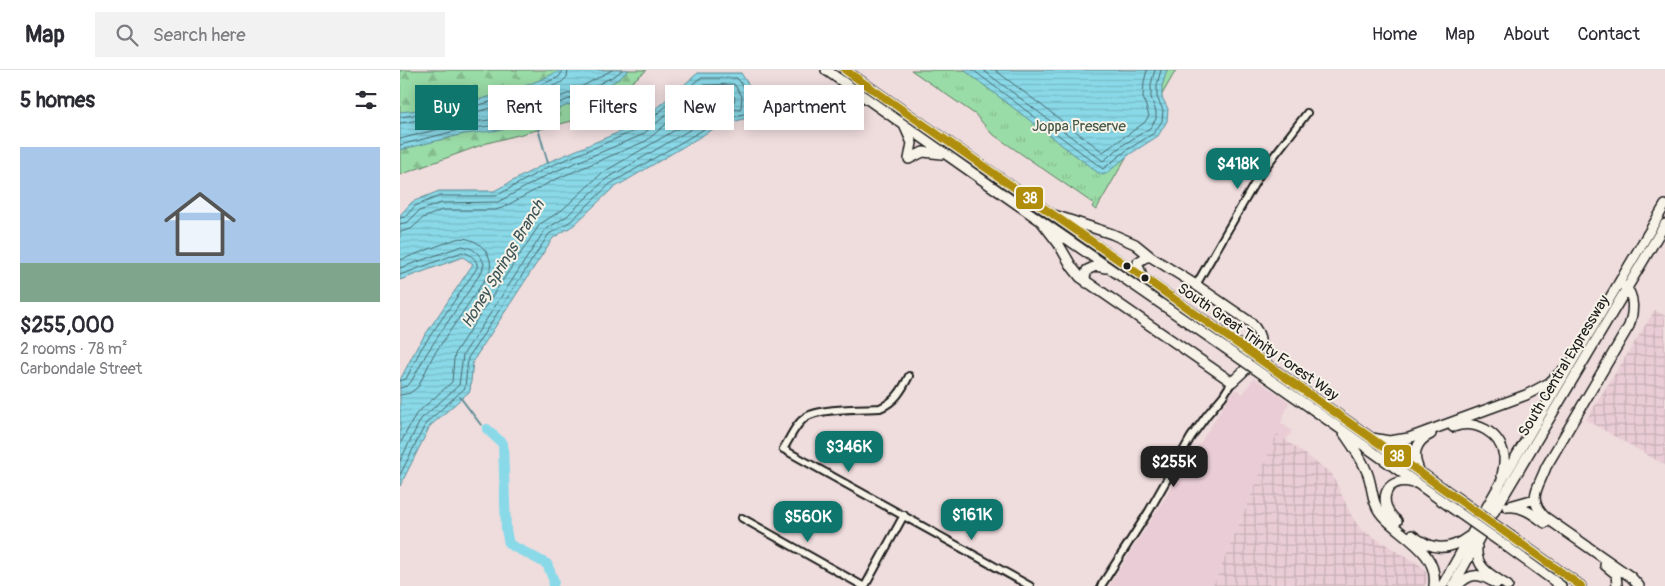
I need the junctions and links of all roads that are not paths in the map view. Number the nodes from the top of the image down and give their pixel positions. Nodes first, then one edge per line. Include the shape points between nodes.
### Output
1 (826, 70) edge
2 (845, 70) edge
3 (1306, 113) dead end
4 (904, 124) junction
5 (924, 140) junction
6 (962, 153) junction
7 (945, 154) junction
8 (1665, 205) edge
9 (1054, 215) junction
10 (1041, 221) junction
11 (1665, 224) edge
12 (1151, 257) junction
13 (1113, 270) junction
14 (1144, 277) junction
15 (1087, 283) junction
16 (1617, 283) junction
17 (1196, 285) junction
18 (1627, 288) junction
19 (1575, 356) junction
20 (909, 376) dead end
21 (1232, 382) junction
22 (1343, 432) junction
23 (1372, 438) junction
24 (1420, 472) junction
25 (1500, 482) junction
26 (1416, 484) junction
27 (1532, 500) junction
28 (1507, 508) junction
29 (904, 515) junction
30 (742, 518) dead end
31 (1538, 518) junction
32 (1488, 522) junction
33 (1472, 533) junction
34 (1477, 543) junction
35 (864, 586) edge
36 (1030, 586) edge
37 (1100, 586) edge
38 (1434, 586) edge
39 (1442, 586) edge
40 (1455, 586) edge
41 (1499, 586) edge
42 (1508, 586) edge
43 (1562, 586) edge
44 (1581, 586) edge
45 (1617, 586) edge
46 (1639, 586) edge

1 - 4 main road, South Great Trinity Forest Way
2 - 6 main road, South Great Trinity Forest Way
3 - 17 street via 1260,174
4 - 5 main road, South Great Trinity Forest Way
4 - 7 main road via 912,143 909,159 923,152
5 - 6 main road via 933,139
5 - 7 main road, South Great Trinity Forest Way
6 - 9 main road, South Great Trinity Forest Way
7 - 10 main road, South Great Trinity Forest Way
8 - 16 main road, South Central Expressway
9 - 12 main road via 1123,238
9 - 14 main road, South Great Trinity Forest Way
10 - 13 main road, South Great Trinity Forest Way
10 - 15 main road
11 - 18 main road, South Central Expressway
12 - 14 main road via 1138,262
12 - 17 main road
13 - 15 main road via 1091,267 1086,273
13 - 22 main road, South Great Trinity Forest Way, bridge
14 - 23 main road, South Great Trinity Forest Way, bridge
15 - 21 main road
16 - 18 main road
16 - 19 main road, South Central Expressway
17 - 21 main road via 1250,322 1261,336 1258,352
18 - 27 main road via 1632,298 1629,326 1546,467
18 - 32 main road, South Central Expressway
19 - 23 main road via 1549,383 1526,395 1410,438 1389,441
19 - 25 main road, South Central Expressway
20 - 29 street via 895,399 880,408 820,412 805,418 783,449
21 - 37 street via 1191,437 1149,511
22 - 26 main road, South Great Trinity Forest Way
22 - 38 main road via 1367,472 1377,508 1383,517 1429,558 1434,571
23 - 24 main road, South Great Trinity Forest Way
24 - 25 main road via 1415,452 1424,438 1460,424 1475,425 1494,436 1502,449 1504,458
24 - 44 main road, South Great Trinity Forest Way, bridge
25 - 33 main road, South Central Expressway
26 - 33 main road via 1399,482 1388,490 1385,505 1392,517 1421,542 1433,547 1451,546
26 - 43 main road, South Great Trinity Forest Way, bridge
27 - 28 main road
27 - 31 main road via 1532,510
27 - 46 main road via 1545,517 1631,577
28 - 31 main road via 1518,508
28 - 32 main road
29 - 35 street
29 - 36 street
30 - 35 street
31 - 45 main road via 1616,574
32 - 34 main road, South Central Expressway
33 - 39 main road, South Central Expressway
34 - 40 main road, South Central Expressway
34 - 42 main road via 1478,563
40 - 41 main road via 1476,575

